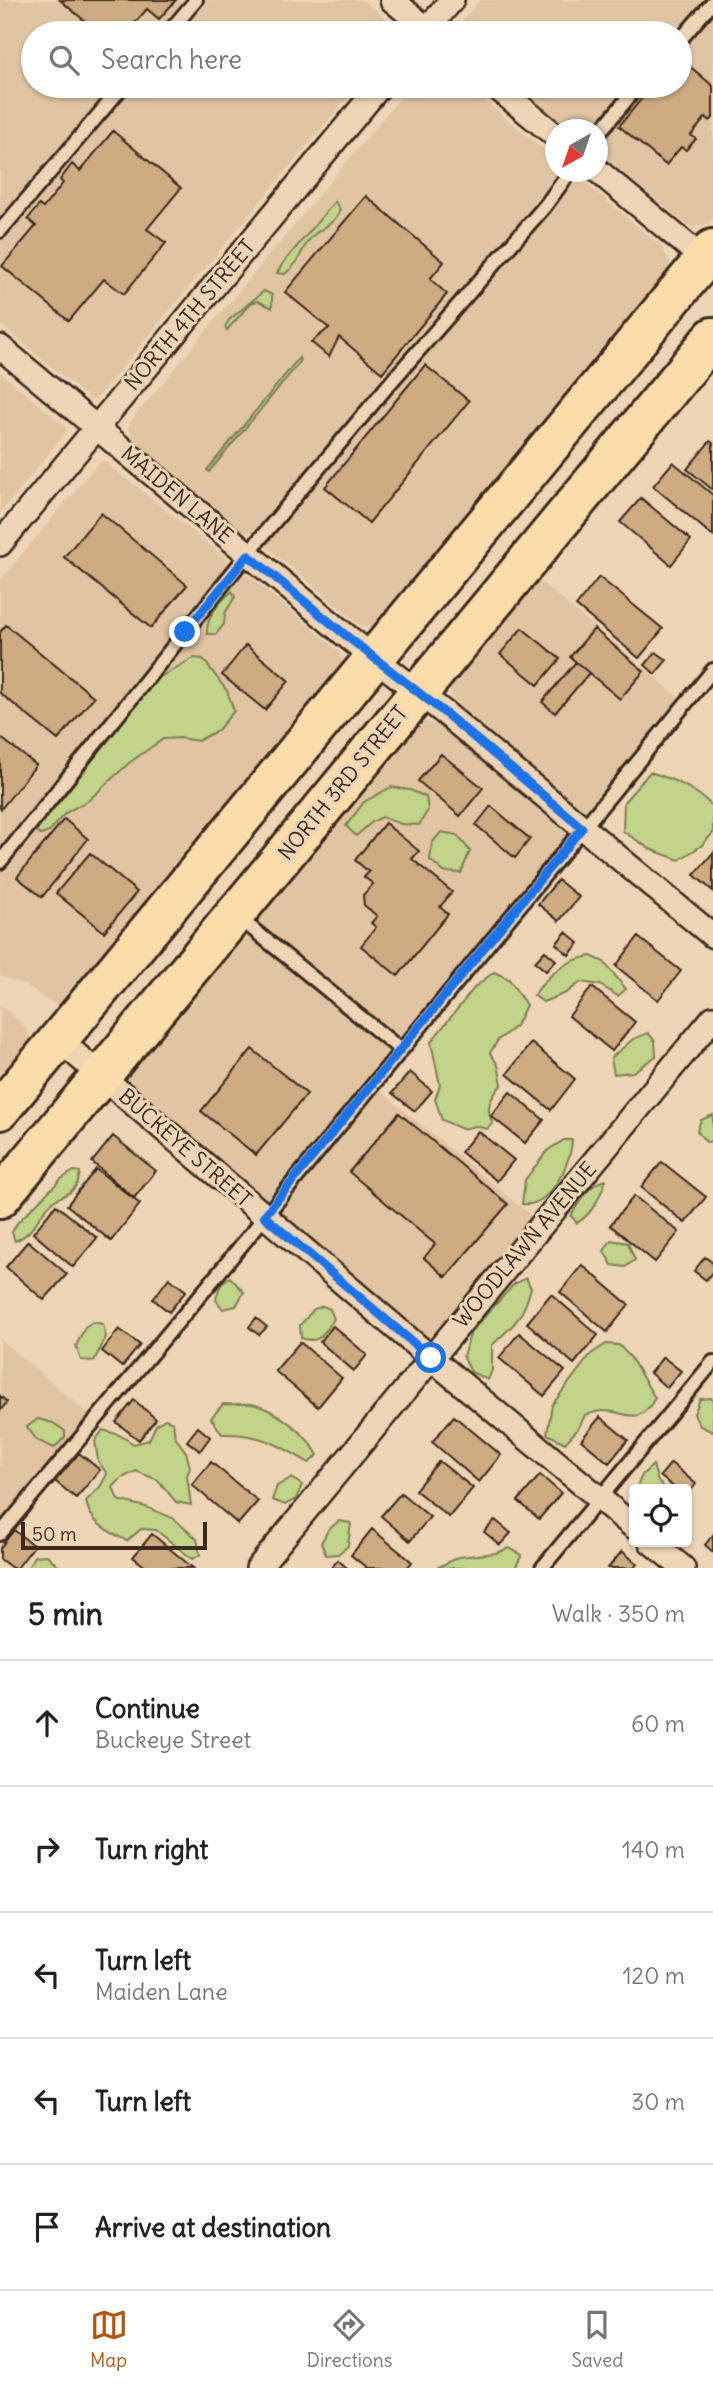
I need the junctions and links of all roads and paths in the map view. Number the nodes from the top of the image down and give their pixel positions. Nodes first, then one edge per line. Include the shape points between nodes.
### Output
1 (196, 0) edge
2 (392, 0) edge
3 (452, 0) edge
4 (713, 2) edge
5 (178, 21) edge
6 (416, 21) edge
7 (436, 21) edge
8 (692, 26) edge
9 (113, 98) edge
10 (370, 98) edge
11 (509, 98) edge
12 (628, 98) edge
13 (608, 121) edge
14 (545, 128) edge
15 (608, 179) edge
16 (563, 182) edge
17 (0, 231) edge
18 (710, 258) edge
19 (713, 337) edge
20 (0, 347) edge
21 (96, 427) junction
22 (0, 544) edge
23 (248, 555) junction
24 (374, 658) junction
25 (713, 670) edge
26 (418, 692) junction
27 (582, 828) junction
28 (0, 862) edge
29 (235, 914) junction
30 (713, 936) edge
31 (713, 1018) edge
32 (58, 1039) junction
33 (401, 1050) junction
34 (101, 1076) junction
35 (0, 1110) edge
36 (0, 1198) edge
37 (264, 1216) junction
38 (431, 1358) junction
39 (713, 1362) edge
40 (599, 1498) junction
41 (629, 1523) edge
42 (0, 1534) edge
43 (658, 1547) edge
44 (258, 1568) edge
45 (542, 1568) edge
46 (683, 1568) edge

1 - 5 lane
2 - 6 street
3 - 7 street
4 - 8 lane
9 - 17 lane
10 - 21 street, NORTH 4TH STREET
11 - 14 street
12 - 13 lane
15 - 18 street
16 - 23 lane
18 - 24 highway
19 - 26 highway, NORTH 3RD STREET
20 - 21 street, MAIDEN LANE
21 - 22 street, NORTH 4TH STREET
21 - 23 street, MAIDEN LANE
23 - 24 street, MAIDEN LANE
23 - 28 lane
24 - 26 street, MAIDEN LANE
24 - 32 highway
25 - 27 lane
26 - 27 street, MAIDEN LANE
26 - 29 highway, NORTH 3RD STREET
27 - 30 street, MAIDEN LANE
27 - 33 lane
29 - 33 lane
29 - 34 highway, NORTH 3RD STREET
31 - 38 street, WOODLAWN AVENUE
32 - 34 street, BUCKEYE STREET
32 - 35 highway
33 - 37 lane
34 - 36 highway, NORTH 3RD STREET
34 - 37 street, BUCKEYE STREET
37 - 38 street, BUCKEYE STREET
37 - 42 lane
38 - 40 street, BUCKEYE STREET
38 - 44 street, WOODLAWN AVENUE
39 - 40 lane
40 - 41 street, BUCKEYE STREET
40 - 45 lane
43 - 46 street

